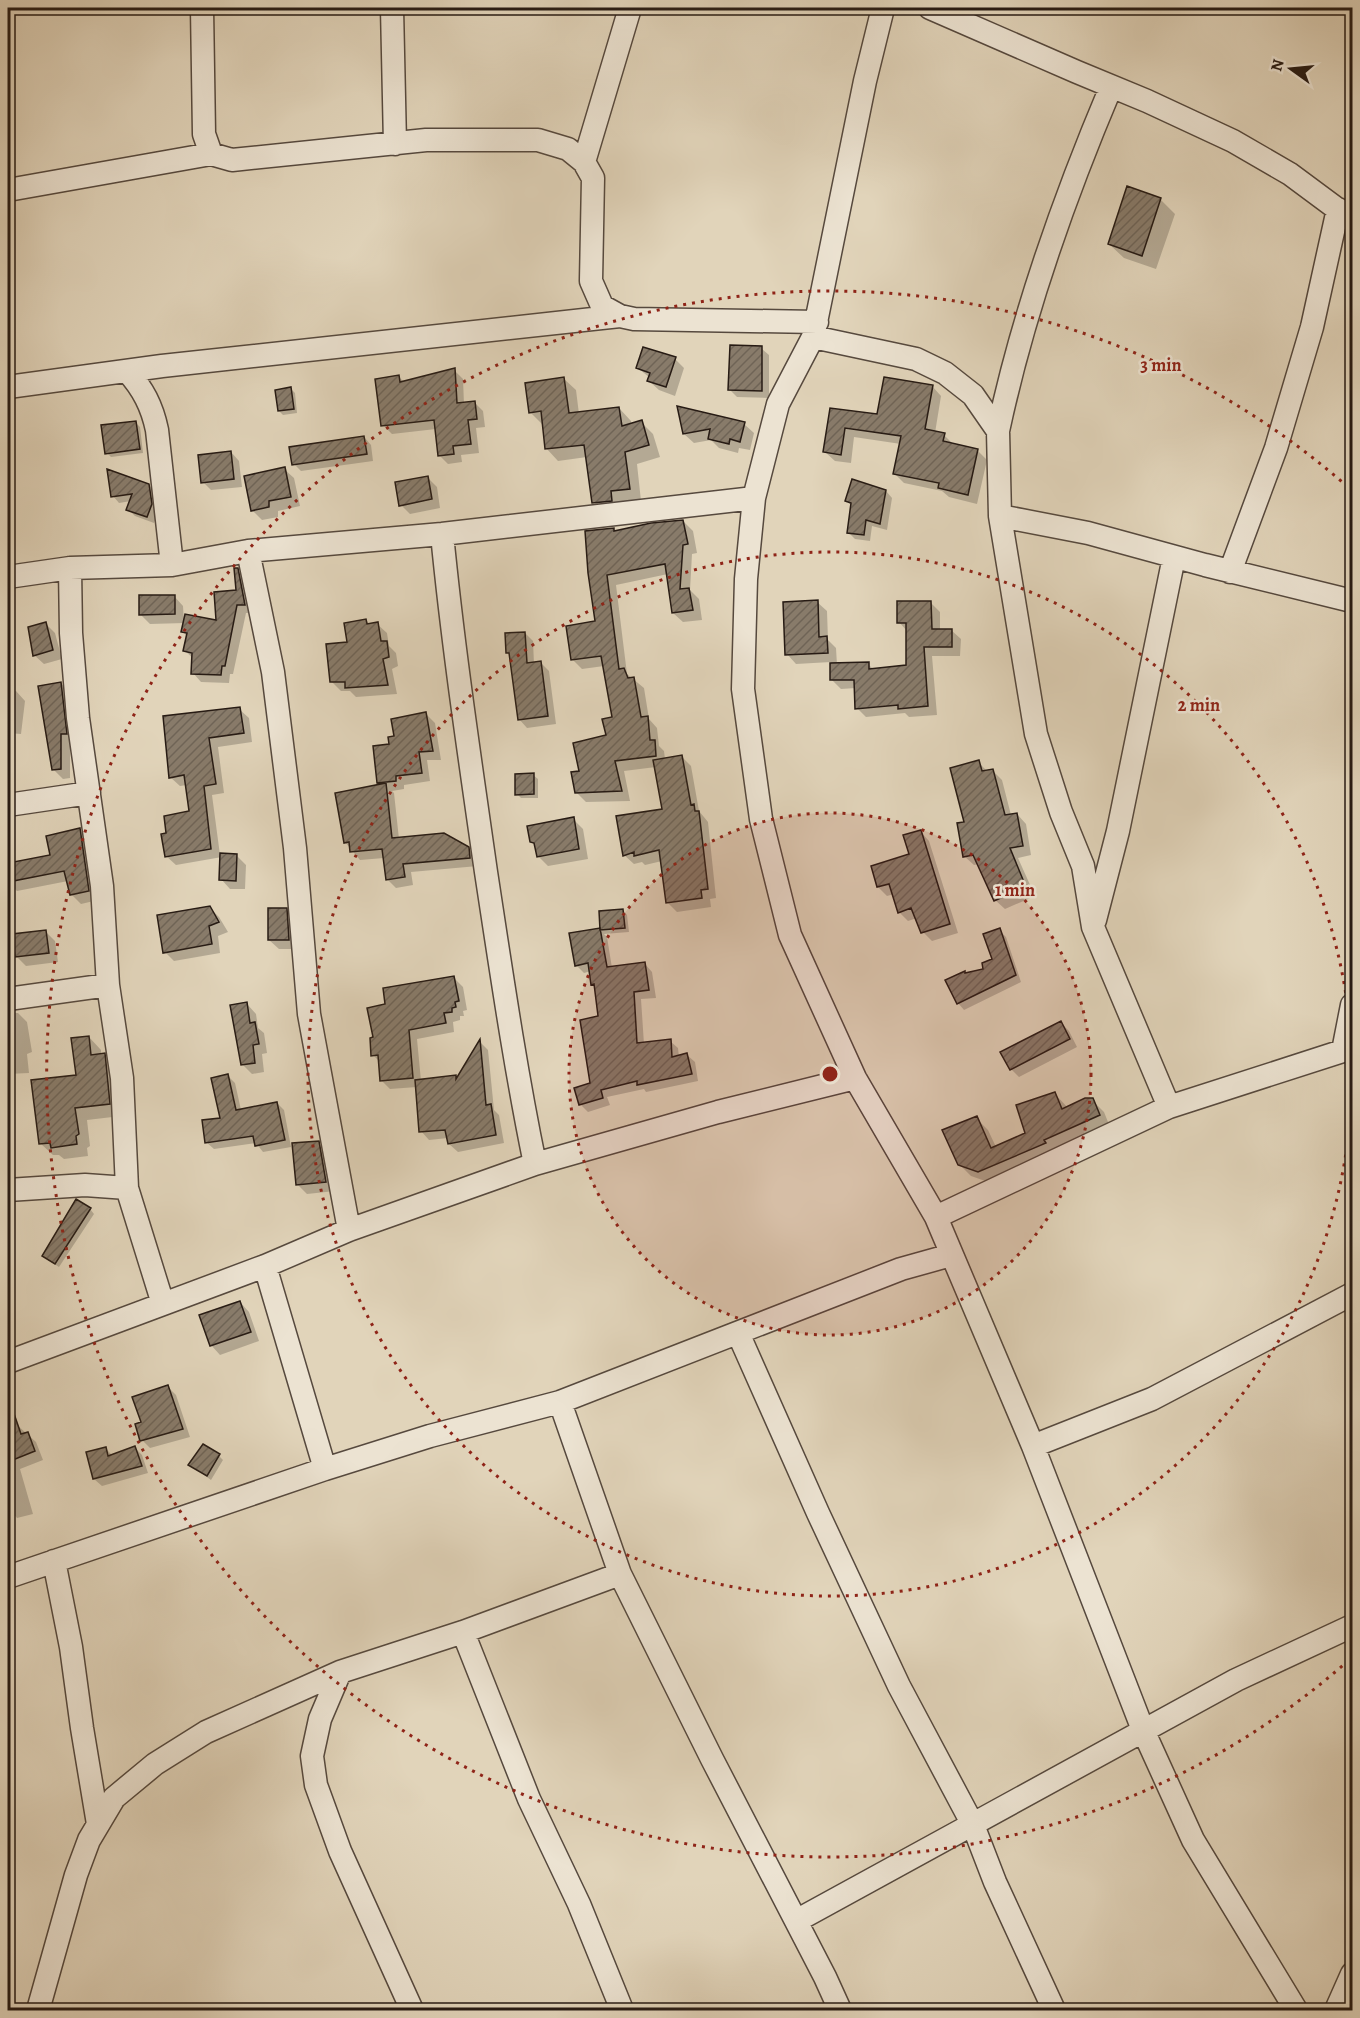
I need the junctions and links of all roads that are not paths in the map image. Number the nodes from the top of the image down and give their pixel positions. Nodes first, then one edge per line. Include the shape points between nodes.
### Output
1 (202, 8) edge
2 (392, 8) edge
3 (630, 8) edge
4 (883, 8) edge
5 (930, 8) edge
6 (1111, 87) junction
7 (395, 144) junction
8 (211, 154) junction
9 (584, 162) junction
10 (8, 190) edge
11 (1345, 214) edge
12 (620, 316) junction
13 (815, 329) junction
14 (127, 370) junction
15 (8, 387) edge
16 (998, 431) junction
17 (754, 498) junction
18 (1000, 516) junction
19 (442, 534) junction
20 (248, 551) junction
21 (1174, 557) junction
22 (172, 565) junction
23 (70, 568) junction
24 (1230, 572) junction
25 (8, 577) edge
26 (1353, 601) edge
27 (89, 793) junction
28 (8, 805) edge
29 (1093, 927) junction
30 (108, 985) junction
31 (8, 999) edge
32 (1353, 1005) edge
33 (1348, 1049) edge
34 (855, 1078) junction
35 (1170, 1107) junction
36 (534, 1164) junction
37 (127, 1188) junction
38 (8, 1190) edge
39 (936, 1217) junction
40 (349, 1230) junction
41 (951, 1255) junction
42 (265, 1266) junction
43 (1353, 1294) edge
44 (163, 1304) junction
45 (738, 1333) junction
46 (8, 1362) edge
47 (560, 1402) junction
48 (1033, 1446) junction
49 (325, 1469) junction
50 (54, 1562) junction
51 (620, 1574) junction
52 (8, 1577) edge
53 (1353, 1626) edge
54 (463, 1632) junction
55 (340, 1672) junction
56 (1143, 1730) junction
57 (98, 1824) junction
58 (973, 1825) junction
59 (796, 1921) junction
60 (1353, 1974) edge
61 (38, 2010) edge
62 (412, 2010) edge
63 (622, 2010) edge
64 (840, 2010) edge
65 (1054, 2010) edge
66 (1296, 2010) edge
67 (1336, 2010) edge

1 - 8 street via 204,135
2 - 7 street
3 - 9 street
4 - 13 street
5 - 6 street
6 - 11 street via 1233,141 1290,174
6 - 16 street via 1034,294
7 - 8 street via 232,160
7 - 9 street via 426,140 538,140 568,149
8 - 10 street
9 - 12 street via 593,178 591,281 602,306
11 - 24 street via 1276,448
12 - 13 street
12 - 14 street
13 - 16 street via 916,359 945,373 973,395
13 - 17 street via 778,404
14 - 15 street
14 - 22 street via 153,410
16 - 18 street
17 - 19 street
17 - 34 street via 746,579 743,689 761,819 790,935
18 - 21 street via 1088,533
18 - 29 street via 1036,734 1083,866
19 - 20 street
19 - 36 street via 484,860
20 - 22 street
20 - 40 street via 273,672 295,848 309,1014
21 - 24 street
21 - 29 street via 1118,831
22 - 23 street
23 - 25 street
23 - 27 street via 70,633
24 - 26 street
27 - 28 street
27 - 30 street via 102,886
29 - 35 street
30 - 31 street
30 - 37 street via 122,1078
32 - 33 street
33 - 35 street
34 - 36 street
34 - 39 street
35 - 39 street
36 - 40 street
37 - 38 street via 85,1185
37 - 44 street
39 - 41 street
40 - 42 street
41 - 45 street via 901,1269
41 - 48 street
42 - 44 street
42 - 49 street
43 - 48 street via 1152,1399
44 - 46 street
45 - 47 street
45 - 58 street via 898,1686
47 - 49 street
47 - 51 street
48 - 56 street
49 - 50 street
50 - 52 street
50 - 57 street
51 - 54 street
51 - 59 street
53 - 56 street via 1236,1680
54 - 55 street
54 - 63 street via 529,1799 579,1904
55 - 57 street via 206,1732 155,1764 114,1798
55 - 62 street via 320,1719 312,1756 316,1785 340,1851
56 - 58 street
56 - 66 street via 1193,1840
57 - 61 street via 76,1875
58 - 59 street
58 - 65 street
59 - 64 street
60 - 67 street

